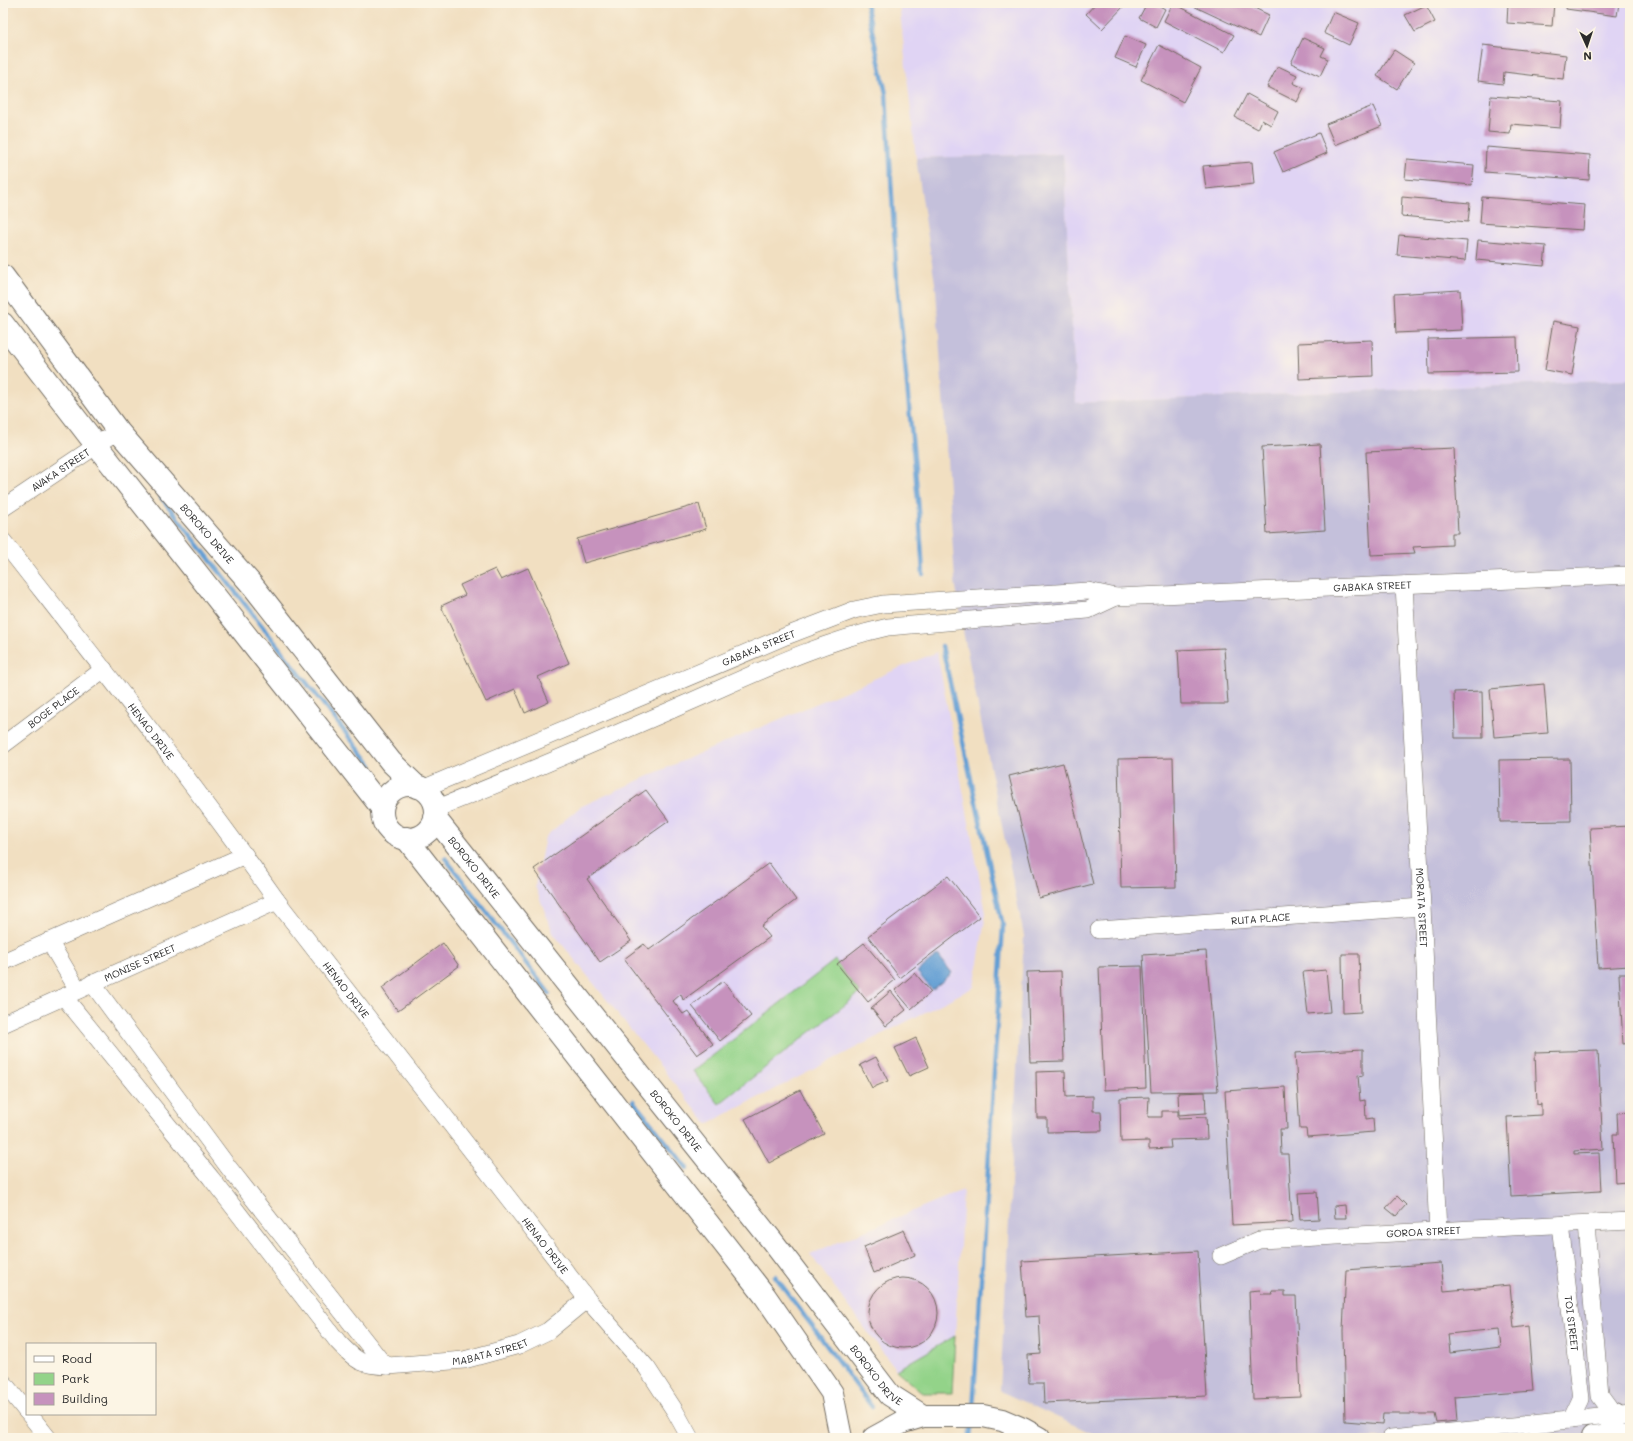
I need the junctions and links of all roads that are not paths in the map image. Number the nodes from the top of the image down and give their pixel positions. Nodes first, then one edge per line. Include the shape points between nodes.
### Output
1 (3, 276) edge
2 (3, 324) edge
3 (118, 431) junction
4 (97, 446) junction
5 (3, 508) edge
6 (3, 541) edge
7 (1630, 575) edge
8 (1404, 585) junction
9 (1116, 597) junction
10 (104, 669) junction
11 (3, 744) edge
12 (420, 788) junction
13 (382, 808) junction
14 (435, 813) junction
15 (406, 838) junction
16 (245, 855) junction
17 (277, 901) junction
18 (1422, 907) junction
19 (1099, 930) dead end
20 (49, 941) junction
21 (3, 962) edge
22 (78, 990) junction
23 (3, 1024) edge
24 (1630, 1221) edge
25 (1586, 1224) junction
26 (1560, 1225) junction
27 (1438, 1231) junction
28 (1221, 1256) dead end
29 (587, 1299) junction
30 (385, 1363) junction
31 (3, 1382) edge
32 (26, 1411) edge
33 (1622, 1414) edge
34 (30, 1415) edge
35 (930, 1416) junction
36 (1571, 1420) junction
37 (1613, 1436) edge
38 (48, 1438) edge
39 (690, 1438) edge
40 (841, 1438) edge
41 (874, 1438) edge
42 (1039, 1438) edge
43 (1391, 1438) edge

1 - 3 main road, BOROKO DRIVE
2 - 4 main road
3 - 4 street, AVAKA STREET
3 - 12 main road, BOROKO DRIVE via 253,586 391,762
4 - 5 street, AVAKA STREET
4 - 13 main road
6 - 10 street, HENAO DRIVE
7 - 8 street, GABAKA STREET
8 - 9 street, GABAKA STREET
8 - 18 street, MORATA STREET
9 - 12 street, GABAKA STREET via 1088,591 883,604 854,610
9 - 14 street, GABAKA STREET via 1088,610 888,627 860,633 795,656
10 - 11 street, BOGE PLACE
10 - 16 street, HENAO DRIVE
12 - 13 main road via 404,786 392,791
12 - 14 main road via 431,797
13 - 15 main road via 382,817 388,828 398,836
14 - 15 main road via 431,826 425,833
14 - 35 main road, BOROKO DRIVE via 773,1242 890,1395
15 - 40 main road via 765,1296 832,1393
16 - 17 street, HENAO DRIVE
16 - 20 street
17 - 22 street, MONISE STREET
17 - 29 street, HENAO DRIVE
18 - 19 street, RUTA PLACE
18 - 27 street, MORATA STREET
20 - 21 street
20 - 22 street
22 - 23 street, MONISE STREET
22 - 30 street via 229,1168
22 - 30 street, MABATA STREET via 211,1178 338,1342 351,1356 367,1365
24 - 25 street, GOROA STREET
25 - 26 street, GOROA STREET
25 - 33 street via 1600,1396
26 - 27 street, GOROA STREET
26 - 36 street, TOI STREET via 1581,1398
27 - 28 street, GOROA STREET via 1258,1240
29 - 30 street, MABATA STREET via 548,1330 519,1345 464,1360
29 - 39 street, HENAO DRIVE via 646,1368
31 - 32 street
33 - 36 street
33 - 37 main road
34 - 38 street
35 - 41 main road via 904,1422
35 - 42 main road via 983,1416 1002,1420
36 - 43 street

